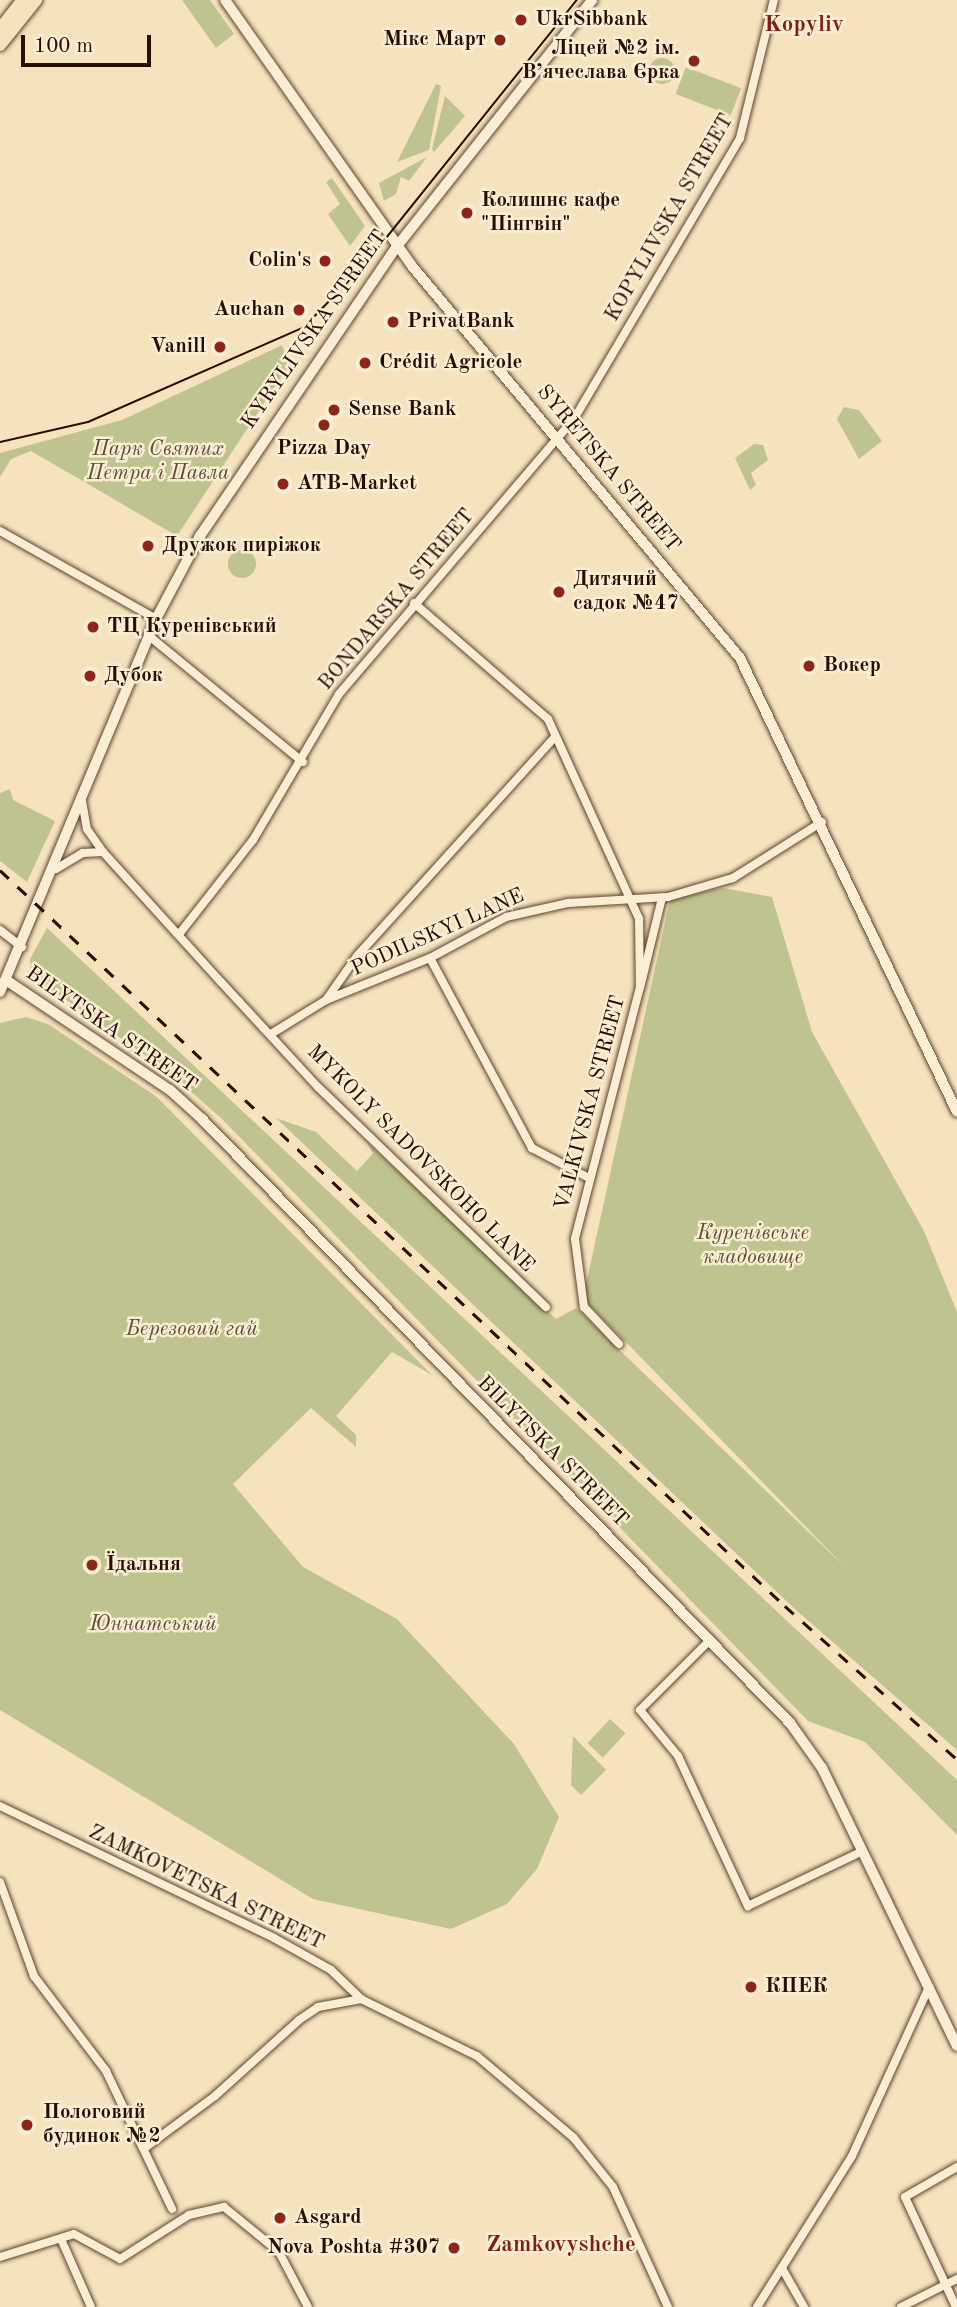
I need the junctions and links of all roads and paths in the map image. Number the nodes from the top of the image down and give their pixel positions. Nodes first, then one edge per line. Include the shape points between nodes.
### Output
1 (23, 0) edge
2 (36, 0) edge
3 (225, 0) edge
4 (592, 0) edge
5 (774, 0) edge
6 (0, 29) edge
7 (0, 45) edge
8 (398, 246) junction
9 (558, 436) junction
10 (0, 531) edge
11 (414, 603) junction
12 (156, 619) junction
13 (149, 636) junction
14 (555, 737) junction
15 (303, 762) junction
16 (82, 801) junction
17 (822, 822) junction
18 (103, 852) junction
19 (56, 869) junction
20 (662, 898) junction
21 (632, 899) junction
22 (0, 929) edge
23 (180, 933) junction
24 (23, 947) junction
25 (430, 958) junction
26 (6, 980) junction
27 (640, 987) junction
28 (0, 992) edge
29 (326, 1000) junction
30 (271, 1034) junction
31 (957, 1112) edge
32 (587, 1177) junction
33 (546, 1307) dead end
34 (619, 1344) dead end
35 (709, 1640) junction
36 (0, 1806) edge
37 (863, 1851) junction
38 (0, 1882) edge
39 (929, 1987) junction
40 (361, 1999) junction
41 (957, 2046) edge
42 (146, 2147) junction
43 (957, 2167) edge
44 (172, 2209) dead end
45 (61, 2239) junction
46 (0, 2256) edge
47 (783, 2270) junction
48 (957, 2279) edge
49 (946, 2285) junction
50 (91, 2307) edge
51 (308, 2307) edge
52 (668, 2307) edge
53 (757, 2307) edge
54 (804, 2307) edge
55 (901, 2307) edge
56 (956, 2307) edge

1 - 6 main road
2 - 7 main road
3 - 8 main road, SYRETSKA STREET
4 - 8 main road, KYRYLIVSKA STREET
5 - 9 street, KOPYLIVSKA STREET via 740,138
8 - 9 main road, SYRETSKA STREET
8 - 12 main road, KYRYLIVSKA STREET via 255,448
9 - 11 street, BONDARSKA STREET
9 - 17 main road, SYRETSKA STREET via 735,651
10 - 12 street
11 - 14 street, VALKIVSKA STREET via 548,719
11 - 15 street, BONDARSKA STREET via 339,694
12 - 13 main road, KYRYLIVSKA STREET
13 - 15 street
13 - 16 main road, KYRYLIVSKA STREET
14 - 21 street, VALKIVSKA STREET
14 - 29 street via 357,956
15 - 23 street, BONDARSKA STREET
16 - 18 street via 86,829
16 - 19 main road, KYRYLIVSKA STREET
17 - 20 street, PODILSKYI LANE via 755,868
17 - 31 main road, SYRETSKA STREET
18 - 19 street via 83,853
18 - 23 street
19 - 24 main road, KYRYLIVSKA STREET
20 - 21 street, PODILSKYI LANE
20 - 27 street
21 - 25 street, PODILSKYI LANE via 535,907
21 - 27 street, VALKIVSKA STREET via 640,923 635,964
22 - 24 street
23 - 30 street
24 - 26 main road, KYRYLIVSKA STREET
25 - 29 street, PODILSKYI LANE
25 - 32 street via 532,1148
26 - 28 main road, KYRYLIVSKA STREET
26 - 35 main road, BILYTSKA STREET via 170,1090 202,1119
27 - 32 street, VALKIVSKA STREET via 604,1139
29 - 30 street, PODILSKYI LANE
30 - 33 street, MYKOLY SADOVSKOHO LANE
32 - 34 street, VALKIVSKA STREET via 575,1239 580,1298
35 - 37 main road, BILYTSKA STREET via 805,1742
35 - 37 street via 640,1710 678,1756 748,1906
36 - 40 street, ZAMKOVETSKA STREET via 274,1938 331,1970
37 - 39 main road, BILYTSKA STREET
38 - 42 street via 34,1976 106,2071
39 - 41 main road, BILYTSKA STREET
39 - 47 street via 852,2156
40 - 42 street via 308,2014
40 - 52 street, ZAMKOVETSKA STREET via 477,2056 573,2137 631,2217
42 - 44 street
43 - 49 street via 905,2197
45 - 46 street
45 - 50 street
45 - 51 street via 83,2235 120,2259 189,2215 224,2207 279,2252
47 - 53 street
47 - 54 street
48 - 49 street
49 - 55 street
49 - 56 street

